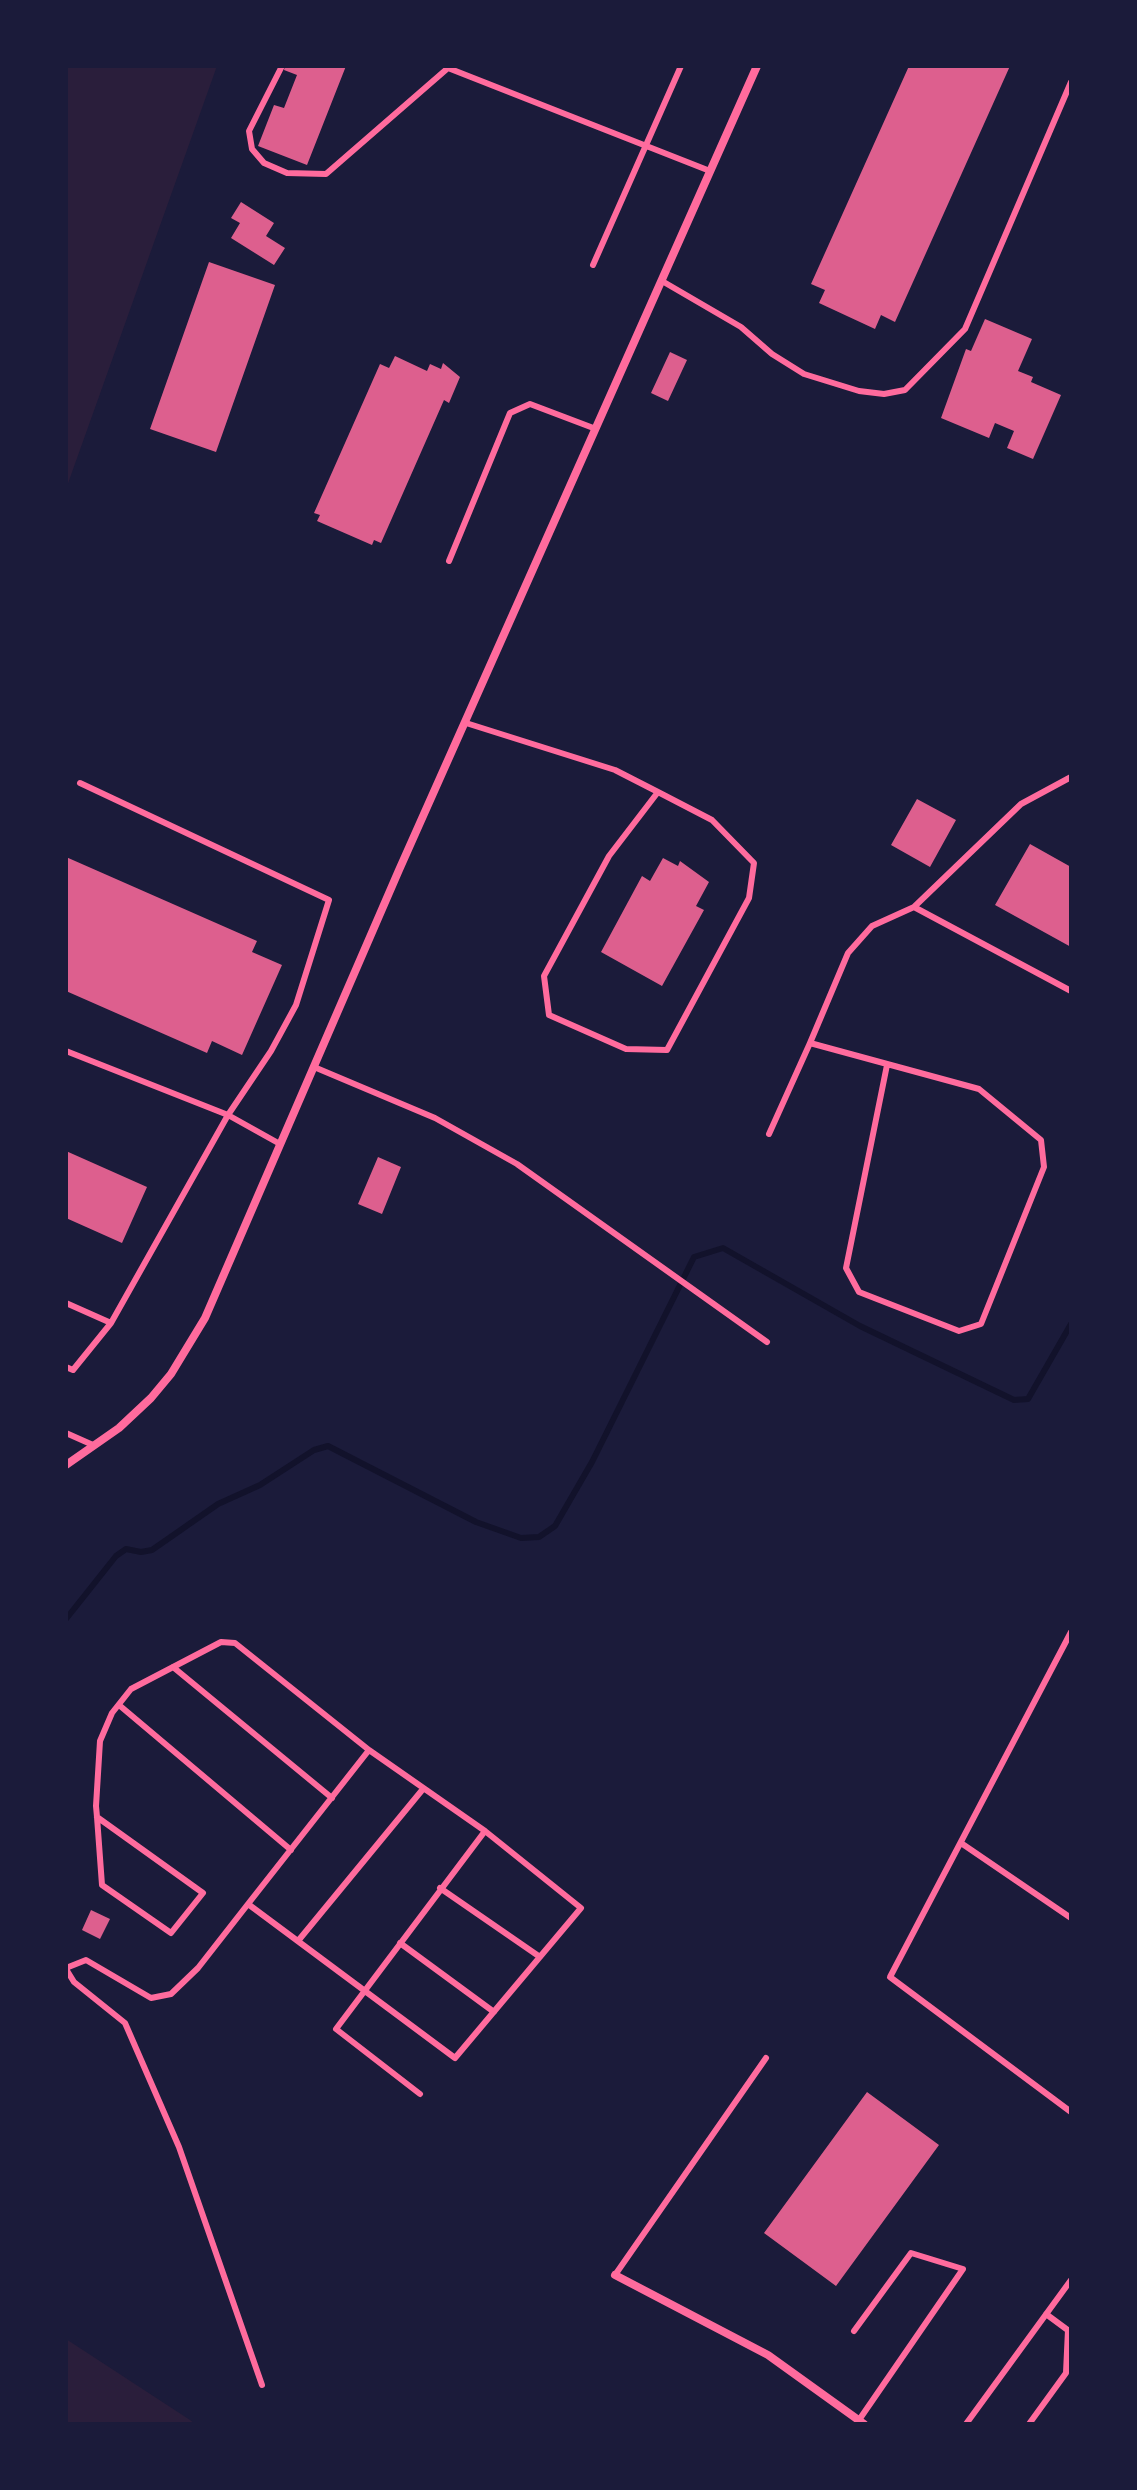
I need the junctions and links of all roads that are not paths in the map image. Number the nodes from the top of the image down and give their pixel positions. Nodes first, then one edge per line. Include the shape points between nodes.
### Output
1 (282, 66) edge
2 (681, 66) edge
3 (757, 66) edge
4 (1071, 82) edge
5 (645, 146) junction
6 (710, 171) junction
7 (593, 265) dead end
8 (662, 281) junction
9 (596, 429) junction
10 (449, 561) dead end
11 (466, 723) junction
12 (1069, 781) edge
13 (80, 783) dead end
14 (658, 792) junction
15 (914, 907) junction
16 (1071, 991) edge
17 (810, 1043) junction
18 (66, 1051) edge
19 (887, 1065) junction
20 (314, 1067) junction
21 (228, 1115) junction
22 (769, 1134) dead end
23 (280, 1144) junction
24 (66, 1303) edge
25 (111, 1323) junction
26 (767, 1342) dead end
27 (66, 1367) edge
28 (66, 1433) edge
29 (93, 1445) junction
30 (66, 1465) edge
31 (1071, 1632) edge
32 (173, 1667) junction
33 (119, 1705) junction
34 (369, 1750) junction
35 (423, 1789) junction
36 (332, 1798) junction
37 (97, 1817) junction
38 (485, 1831) junction
39 (961, 1843) junction
40 (291, 1850) junction
41 (440, 1888) junction
42 (248, 1904) junction
43 (1071, 1918) edge
44 (298, 1941) junction
45 (400, 1943) junction
46 (540, 1957) junction
47 (66, 1969) edge
48 (365, 1990) junction
49 (494, 2012) junction
50 (766, 2058) dead end
51 (420, 2094) dead end
52 (1071, 2112) edge
53 (615, 2275) joint
54 (1071, 2280) edge
55 (1046, 2314) junction
56 (854, 2331) dead end
57 (1069, 2331) edge
58 (262, 2385) dead end
59 (862, 2422) edge
60 (966, 2424) edge
61 (1029, 2424) edge

1 - 5 lane via 249,131 252,149 264,163 287,173 326,174 448,68
2 - 5 lane
3 - 6 street
4 - 8 lane via 965,329 905,390 872,393 804,374 741,327
5 - 6 lane
5 - 7 lane
6 - 8 street
8 - 9 street
9 - 10 lane via 530,404 510,413
9 - 11 street
11 - 14 lane via 615,770
11 - 20 street
12 - 15 lane via 1021,804
13 - 21 lane via 329,900 296,1005
14 - 14 lane via 712,820 754,863 749,898 667,1050 626,1049 549,1015 544,976 609,856
15 - 16 lane
15 - 17 lane via 872,926 848,953
17 - 19 lane
17 - 22 lane
18 - 21 lane
19 - 19 lane via 979,1089 1041,1140 1044,1167 981,1324 959,1331 859,1292 846,1268
20 - 23 street
20 - 26 lane via 435,1118 517,1164
21 - 23 lane
21 - 25 lane
23 - 29 street via 195,1337 151,1398
24 - 25 lane
25 - 27 lane via 73,1370
28 - 29 lane
29 - 30 street
31 - 39 lane
32 - 33 lane via 131,1689
32 - 34 lane via 221,1642 235,1643
32 - 36 lane
33 - 37 lane via 100,1741
33 - 40 lane
34 - 35 lane
34 - 36 lane
35 - 38 lane
35 - 44 lane
36 - 40 lane
37 - 37 lane via 102,1885 171,1933 203,1893
38 - 41 lane
38 - 46 lane via 581,1908
39 - 43 lane
39 - 52 lane via 890,1977
40 - 42 lane
41 - 45 lane
41 - 46 lane
42 - 44 lane
42 - 47 lane via 171,1994 151,1998 86,1960
44 - 48 lane
45 - 48 lane
45 - 49 lane
46 - 49 lane
47 - 58 lane via 74,1982 125,2023 179,2147
48 - 49 lane via 455,2058
48 - 51 lane via 336,2029
50 - 53 lane
53 - 59 street via 768,2355
54 - 55 lane
55 - 57 lane
55 - 60 lane
56 - 59 lane via 911,2253 963,2269
57 - 61 lane via 1066,2373

